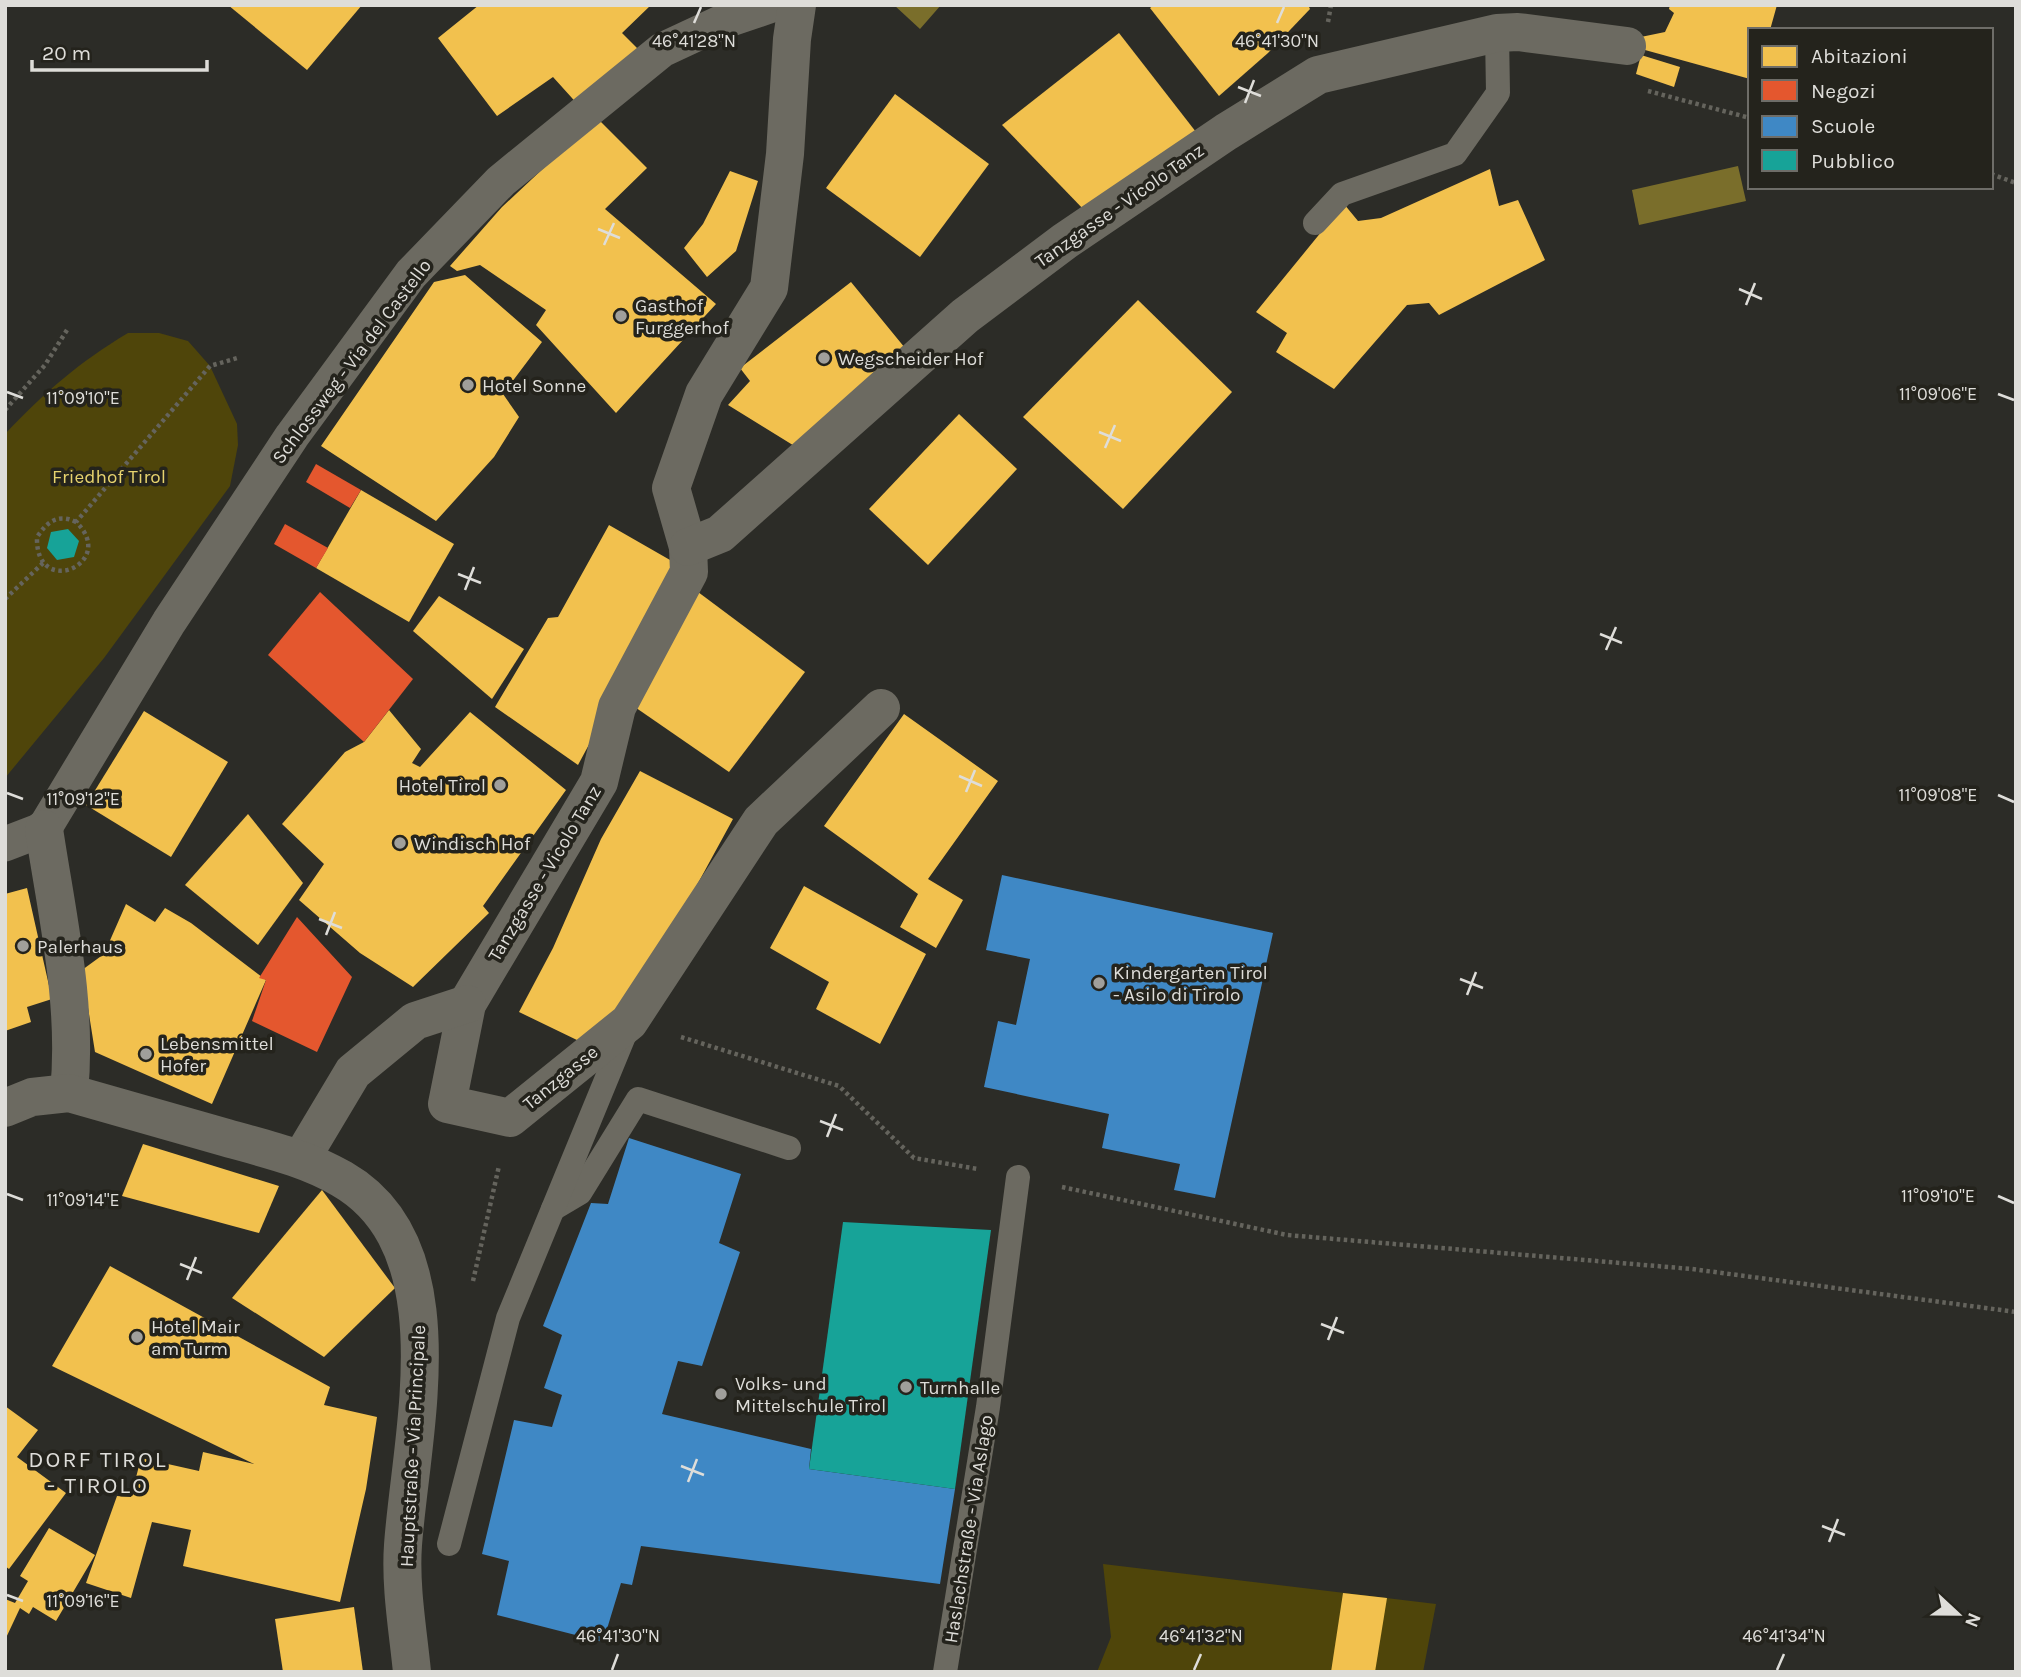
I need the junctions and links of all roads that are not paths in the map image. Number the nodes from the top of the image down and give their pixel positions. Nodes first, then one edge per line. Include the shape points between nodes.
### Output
1 (772, 5) edge
2 (797, 5) edge
3 (1497, 33) junction
4 (1627, 46) dead end
5 (1315, 223) dead end
6 (688, 547) junction
7 (881, 708) dead end
8 (44, 829) junction
9 (5, 844) edge
10 (467, 1003) junction
11 (629, 1022) junction
12 (69, 1093) junction
13 (5, 1108) edge
14 (789, 1148) dead end
15 (301, 1159) junction
16 (1018, 1177) road end
17 (553, 1209) junction
18 (449, 1544) dead end
19 (412, 1672) edge
20 (945, 1672) edge

1 - 8 street, Schlossweg - Via del Castello via 662,50 501,181 411,274 292,436 176,611
2 - 6 street, Tanzgasse - Vicolo Tanz via 768,288 704,394 671,488
3 - 4 street, Tanzgasse - Vicolo Tanz
3 - 5 lane via 1498,93 1455,154 1342,194
3 - 6 street, Tanzgasse - Vicolo Tanz via 1318,75 1226,132 1065,241 965,316 720,534
6 - 10 street, Tanzgasse - Vicolo Tanz via 689,572 617,707 599,782
7 - 11 street via 761,821
8 - 9 street
8 - 12 street via 72,1014
10 - 11 street, Tanzgasse via 447,1104 510,1118
10 - 15 street via 415,1021 353,1072
11 - 17 lane
12 - 13 street, Hauptstraße - Via Principale via 32,1097
12 - 15 street, Hauptstraße - Via Principale
14 - 17 lane via 638,1099 580,1193
15 - 19 street, Hauptstraße - Via Principale via 344,1180 376,1209 401,1245 415,1284 422,1338 403,1549
16 - 20 lane, Haslachstraße - Via Aslago via 988,1407
17 - 18 lane via 508,1318

